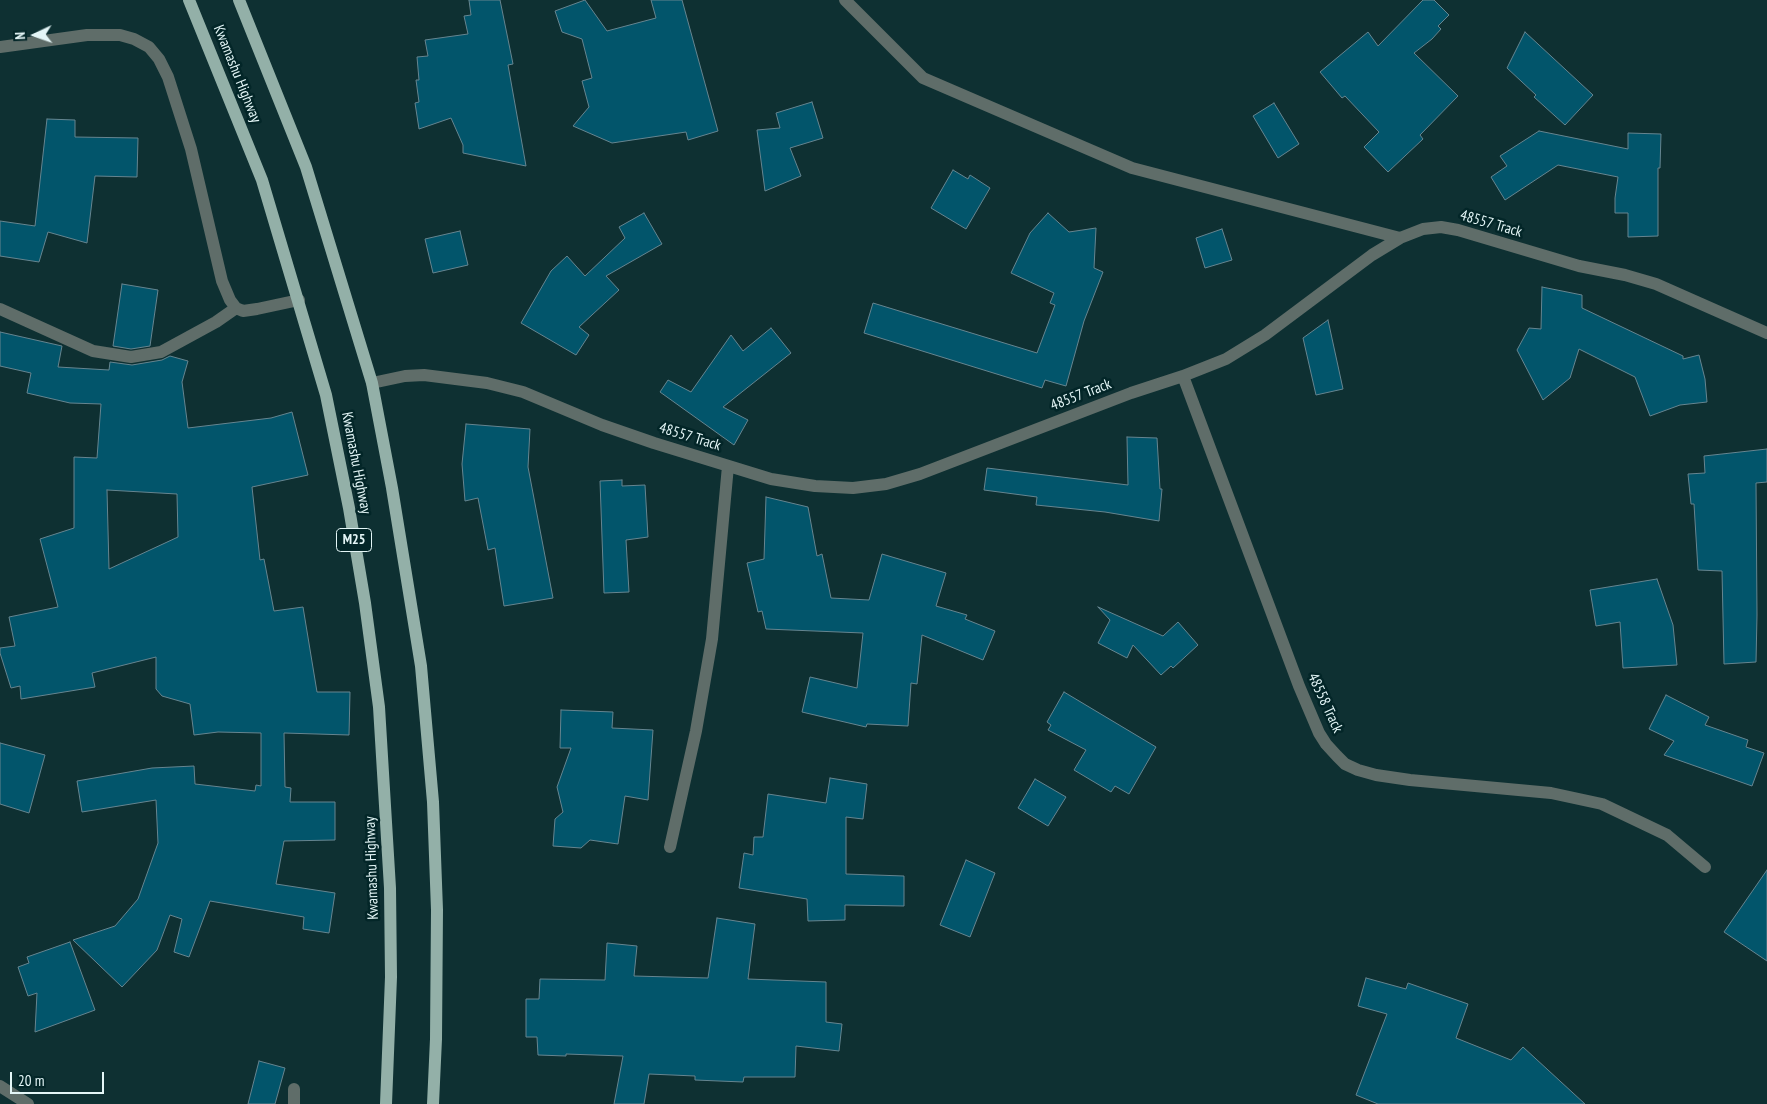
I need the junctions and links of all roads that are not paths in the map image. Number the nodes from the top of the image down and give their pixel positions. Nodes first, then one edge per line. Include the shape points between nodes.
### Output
1 (189, 0) edge
2 (239, 0) edge
3 (844, 0) edge
4 (0, 47) edge
5 (1400, 238) junction
6 (299, 300) junction
7 (236, 308) junction
8 (0, 309) edge
9 (1767, 333) edge
10 (1183, 376) junction
11 (372, 383) junction
12 (728, 466) junction
13 (670, 847) dead end
14 (1705, 866) dead end
15 (0, 1086) edge
16 (294, 1089) dead end
17 (28, 1104) edge
18 (294, 1104) edge
19 (386, 1104) edge
20 (433, 1104) edge

1 - 6 main road, Kwamashu Highway / M25 via 262,180
2 - 11 main road, Kwamashu Highway via 306,167
3 - 5 street via 923,78 1132,168
4 - 7 street via 87,35 120,35 134,38 159,58 190,149 222,281
5 - 9 street, 48557 Track via 1423,229 1441,227 1458,230 1579,266 1656,284
5 - 10 street, 48557 Track via 1226,359
6 - 7 street via 243,311
6 - 19 main road, Kwamashu Highway / M25 via 326,395 349,508 379,707 390,888 391,977
7 - 8 street via 161,352 131,357 93,351
10 - 12 street, 48557 Track via 886,484 853,488 816,486 771,479
10 - 14 street, 48558 Track via 1299,686 1319,733 1337,756 1351,767 1376,775 1551,793 1602,804 1667,835
11 - 12 street, 48557 Track via 405,376 487,383 523,392 602,425
11 - 20 main road, Kwamashu Highway via 421,666 431,782 437,910
12 - 13 street via 712,640
15 - 17 street
16 - 18 street

